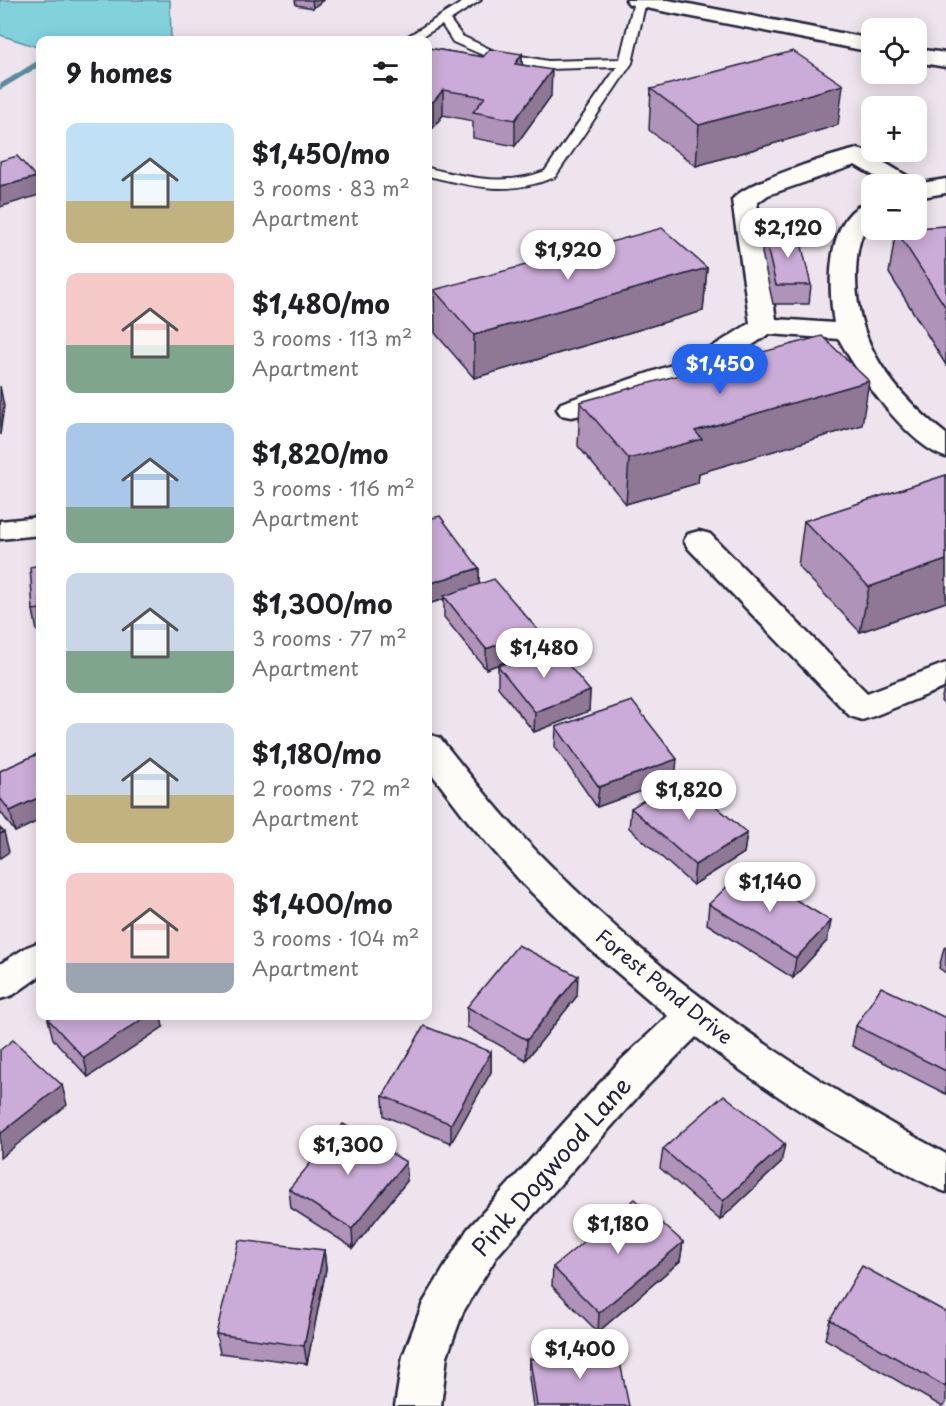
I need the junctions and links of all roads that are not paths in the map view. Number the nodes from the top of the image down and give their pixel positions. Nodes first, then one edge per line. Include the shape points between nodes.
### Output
1 (475, 0) edge
2 (638, 0) edge
3 (443, 18) junction
4 (414, 36) edge
5 (861, 44) edge
6 (927, 57) edge
7 (946, 60) edge
8 (626, 63) junction
9 (432, 173) edge
10 (887, 174) edge
11 (946, 186) edge
12 (927, 189) edge
13 (861, 218) edge
14 (764, 326) junction
15 (850, 332) junction
16 (571, 409) dead end
17 (946, 448) edge
18 (36, 526) edge
19 (0, 530) edge
20 (699, 541) dead end
21 (946, 674) edge
22 (433, 762) edge
23 (36, 960) edge
24 (0, 984) edge
25 (694, 1015) junction
26 (946, 1174) edge
27 (417, 1406) edge

1 - 3 lane
2 - 5 street
2 - 8 lane
3 - 4 lane
3 - 8 lane via 457,39 490,54 548,65
6 - 7 street
8 - 9 lane via 550,174 530,184 508,186
10 - 14 street via 857,156 760,190 744,200
11 - 12 street
13 - 15 street via 845,244 843,269
14 - 15 street
14 - 16 street via 708,362
15 - 17 street via 873,374 915,421
18 - 19 street
20 - 21 street via 862,708
22 - 25 street, Forest Pond Drive via 574,914
23 - 24 street
25 - 26 street, Forest Pond Drive via 769,1069
25 - 27 street, Pink Dogwood Lane via 633,1074 482,1243 445,1302 425,1356

